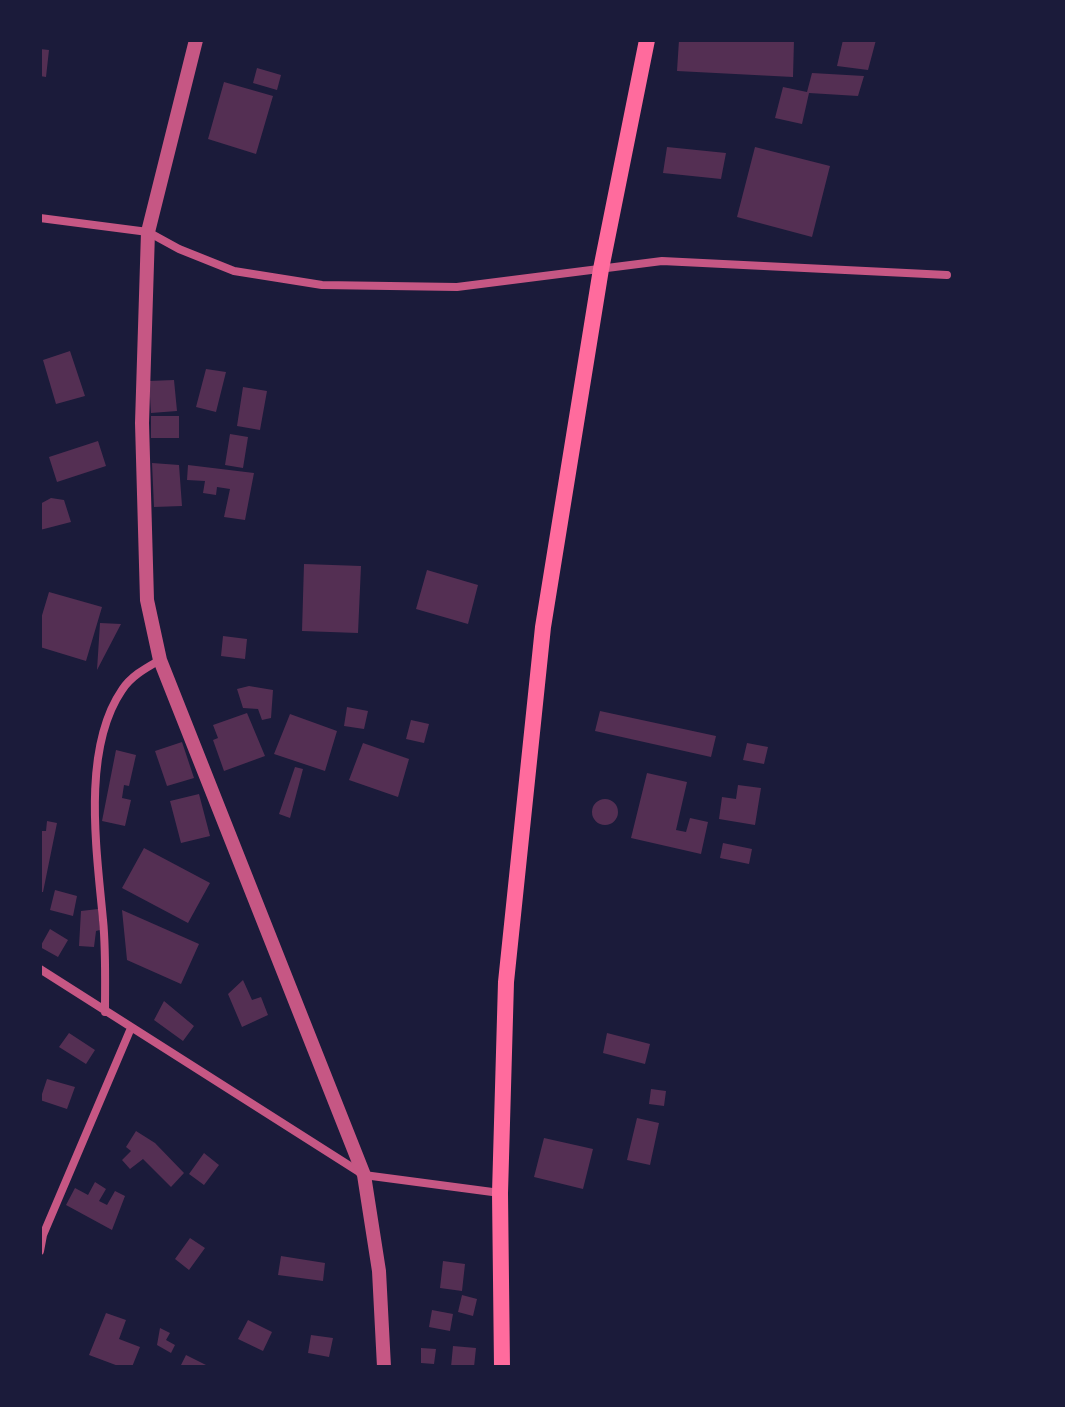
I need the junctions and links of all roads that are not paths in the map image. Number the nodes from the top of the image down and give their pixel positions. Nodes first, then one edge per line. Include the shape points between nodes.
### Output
1 (196, 40) edge
2 (647, 40) edge
3 (40, 218) edge
4 (148, 232) junction
5 (601, 269) junction
6 (947, 275) dead end
7 (160, 660) junction
8 (40, 969) edge
9 (105, 1012) junction
10 (131, 1028) junction
11 (364, 1175) junction
12 (500, 1193) junction
13 (40, 1251) edge
14 (384, 1367) edge
15 (502, 1367) edge

1 - 4 street
2 - 5 main road
3 - 4 street
4 - 5 street via 234,271 322,285 457,287
4 - 7 street via 142,423 147,600
5 - 6 street via 662,261
5 - 12 main road via 543,627 506,982
7 - 9 street via 121,690 107,723 94,794
7 - 11 street
8 - 9 street
9 - 10 street
10 - 11 street
10 - 13 street
11 - 12 street
11 - 14 street via 379,1271
12 - 15 main road

